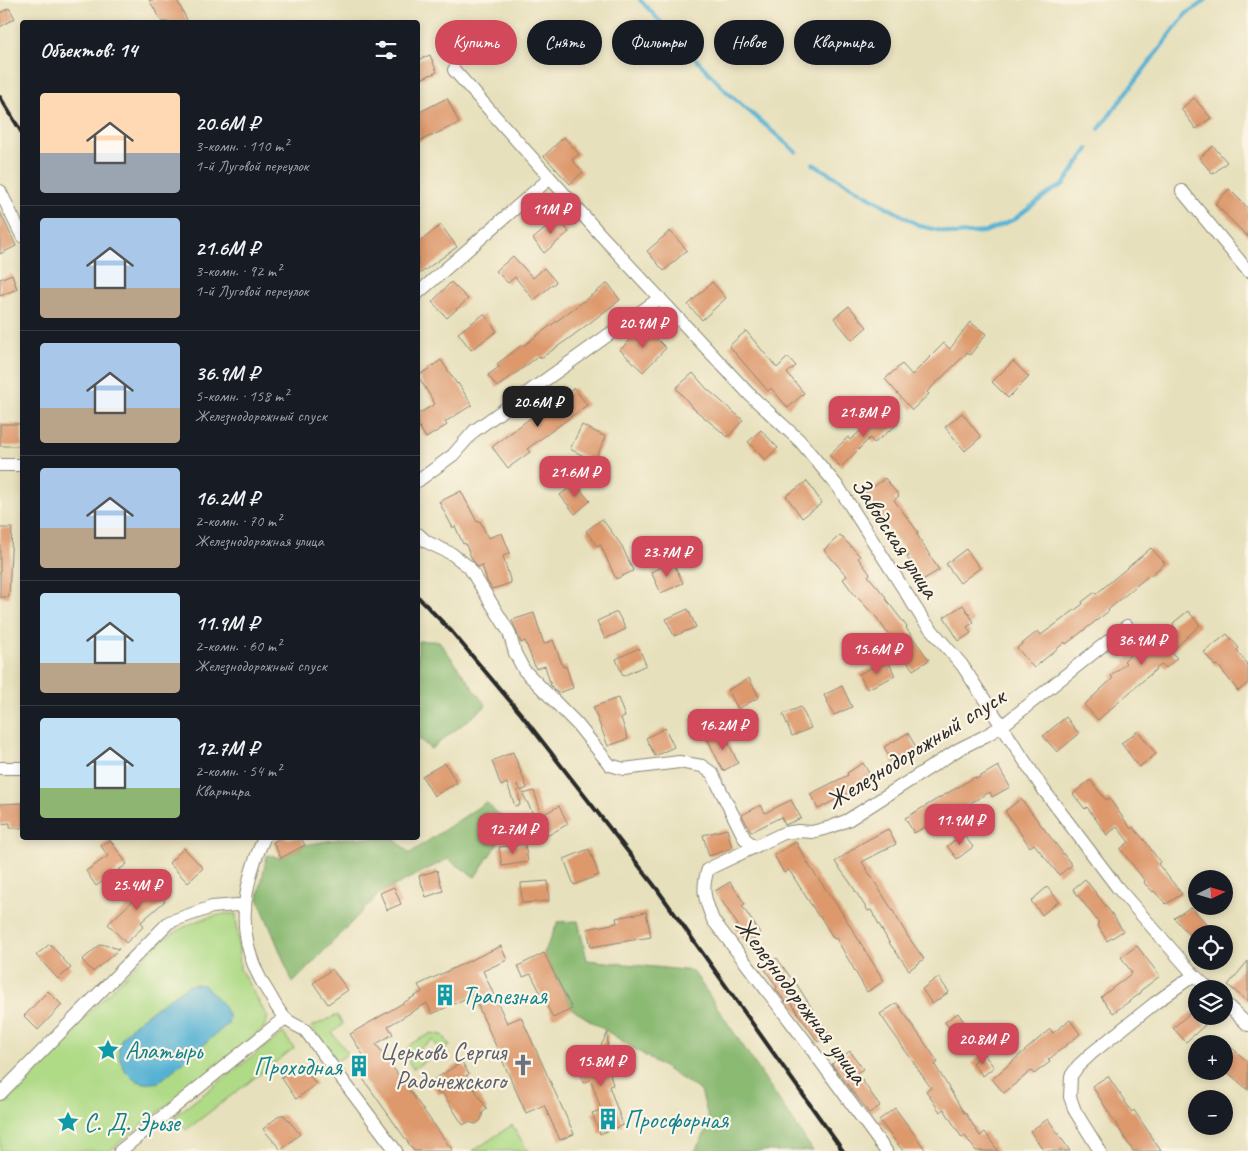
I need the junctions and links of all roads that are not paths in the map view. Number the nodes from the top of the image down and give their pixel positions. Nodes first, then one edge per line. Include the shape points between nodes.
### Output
1 (454, 70) dead end
2 (550, 178) junction
3 (0, 191) edge
4 (1182, 191) dead end
5 (20, 232) edge
6 (1248, 271) edge
7 (420, 291) edge
8 (660, 298) junction
9 (0, 465) edge
10 (20, 465) edge
11 (420, 479) edge
12 (420, 536) edge
13 (1127, 626) dead end
14 (1002, 726) junction
15 (0, 768) edge
16 (20, 768) edge
17 (263, 840) edge
18 (754, 846) junction
19 (708, 869) joint
20 (244, 906) junction
21 (1194, 975) junction
22 (1199, 980) edge
23 (1233, 1011) edge
24 (286, 1019) junction
25 (1248, 1025) edge
26 (2, 1089) edge
27 (120, 1151) edge
28 (396, 1151) edge
29 (886, 1151) edge
30 (1100, 1151) edge

1 - 2 street, Заводская улица
2 - 7 street
2 - 8 street, Заводская улица
3 - 5 street
4 - 6 street
8 - 11 street via 474,431 452,455
8 - 14 street, Заводская улица via 749,394 800,441 838,488 924,621 962,665
9 - 10 street
12 - 18 street via 469,568 510,632 515,653 524,670 577,724 610,766 624,769 679,762 702,766 712,773 745,839
13 - 14 street, Железнодорожный спуск
14 - 18 street, Железнодорожный спуск via 959,749 848,820 812,832 784,832
14 - 21 street, Заводская улица via 1043,789 1117,887
15 - 16 street
17 - 20 street via 252,864
18 - 19 street, Железнодорожный спуск
19 - 29 street, Железнодорожная улица via 704,900 713,920
20 - 24 street via 246,939 257,976
20 - 26 street via 212,907 169,922
21 - 22 street, Заводская улица
21 - 30 street via 1092,1053 1071,1076 1070,1097 1075,1111
23 - 25 street
24 - 27 street
24 - 28 street via 305,1030

